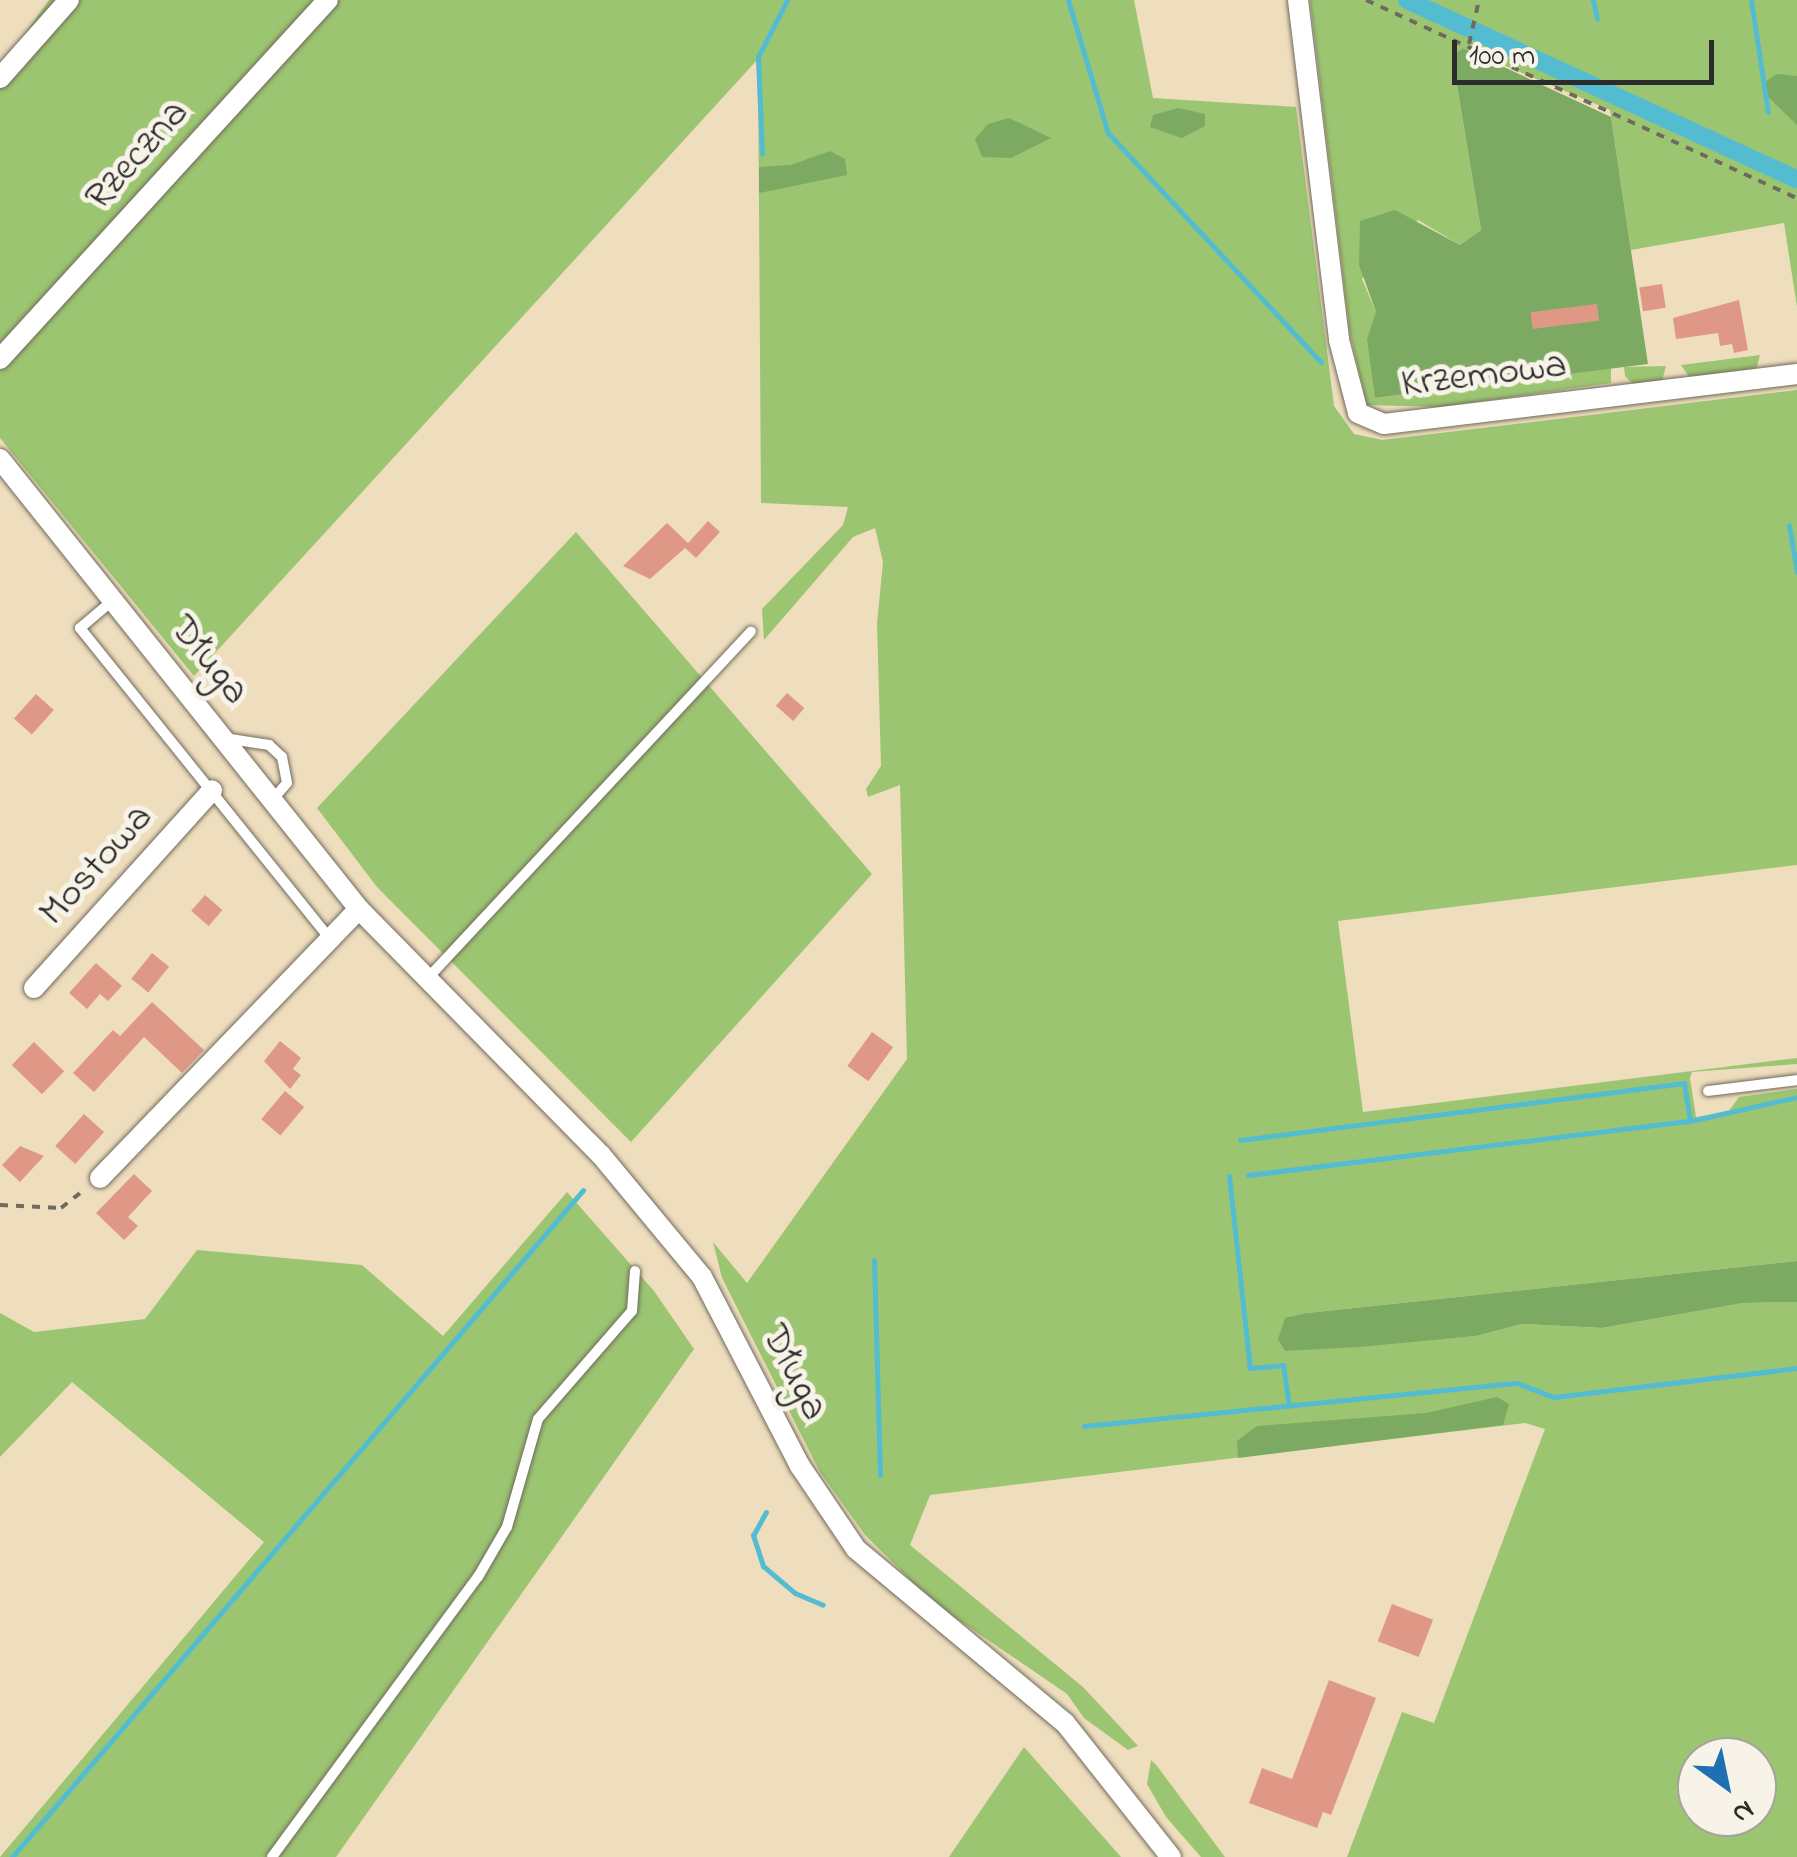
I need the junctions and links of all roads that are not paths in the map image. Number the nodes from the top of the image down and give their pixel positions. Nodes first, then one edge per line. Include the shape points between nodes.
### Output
1 (70, 0) edge
2 (328, 0) edge
3 (1298, 0) edge
4 (0, 78) edge
5 (0, 358) edge
6 (1797, 374) edge
7 (0, 459) edge
8 (113, 600) junction
9 (751, 630) dead end
10 (224, 738) junction
11 (212, 790) junction
12 (274, 797) junction
13 (359, 909) junction
14 (330, 939) junction
15 (427, 979) junction
16 (34, 988) dead end
17 (1797, 1080) edge
18 (1708, 1091) dead end
19 (100, 1178) road end
20 (635, 1271) dead end
21 (272, 1857) edge
22 (1171, 1857) edge

1 - 4 street
2 - 5 street, Rzeczna
3 - 6 street, Krzemowa via 1339,340 1358,412 1384,424
7 - 8 street, Długa
8 - 10 street, Długa
8 - 11 lane via 80,628
9 - 15 lane
10 - 12 street, Długa
10 - 12 lane via 268,745 282,757 287,783
11 - 14 lane
11 - 16 street, Mostowa
12 - 13 street, Długa
13 - 14 street
13 - 15 street, Długa
14 - 19 street
15 - 22 street, Długa via 601,1155 702,1277 800,1466 856,1548 1065,1723
17 - 18 lane
20 - 21 lane via 632,1312 538,1419 507,1527 478,1577

